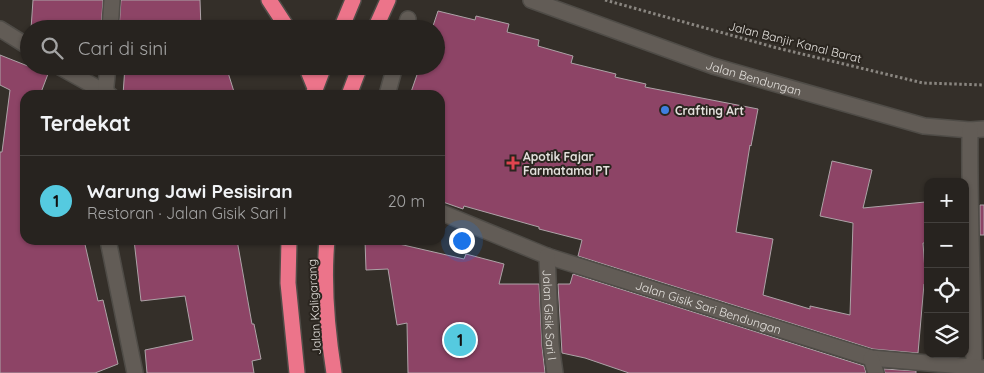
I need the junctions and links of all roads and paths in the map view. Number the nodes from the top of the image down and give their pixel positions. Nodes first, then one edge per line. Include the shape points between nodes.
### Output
1 (112, 0) edge
2 (269, 0) edge
3 (353, 0) edge
4 (388, 0) edge
5 (531, 0) edge
6 (605, 0) edge
7 (111, 20) edge
8 (282, 20) edge
9 (345, 20) edge
10 (379, 20) edge
11 (0, 29) edge
12 (20, 41) edge
13 (74, 75) edge
14 (108, 75) edge
15 (309, 75) edge
16 (320, 75) edge
17 (357, 75) edge
18 (393, 75) edge
19 (984, 85) edge
20 (100, 90) edge
21 (107, 90) edge
22 (314, 90) edge
23 (314, 90) edge
24 (351, 90) edge
25 (388, 90) edge
26 (977, 129) edge
27 (445, 214) edge
28 (109, 245) edge
29 (289, 245) edge
30 (327, 245) edge
31 (547, 256) junction
32 (871, 358) junction
33 (979, 367) edge
34 (135, 373) edge
35 (297, 373) edge
36 (334, 373) edge
37 (555, 373) edge
38 (876, 373) edge

1 - 7 street
2 - 8 highway
3 - 9 highway
4 - 10 highway
5 - 26 street, Jalan Bendungan via 712,66 924,126
6 - 19 path, Jalan Banjir Kanal Barat via 776,48 923,83
11 - 12 street
13 - 20 street
14 - 21 street
15 - 22 highway
16 - 23 highway
17 - 24 highway
18 - 25 street
26 - 33 street via 969,192
27 - 31 street, Jalan Gisik Sari Bendungan
28 - 34 street
29 - 35 highway, Jalan Kaligarang via 288,283
30 - 36 highway, Jalan Kaligarang via 329,341
31 - 32 street, Jalan Gisik Sari Bendungan
31 - 37 street, Jalan Gisik Sari I
32 - 33 street, Jalan Gisik Sari Bendungan
32 - 38 street

